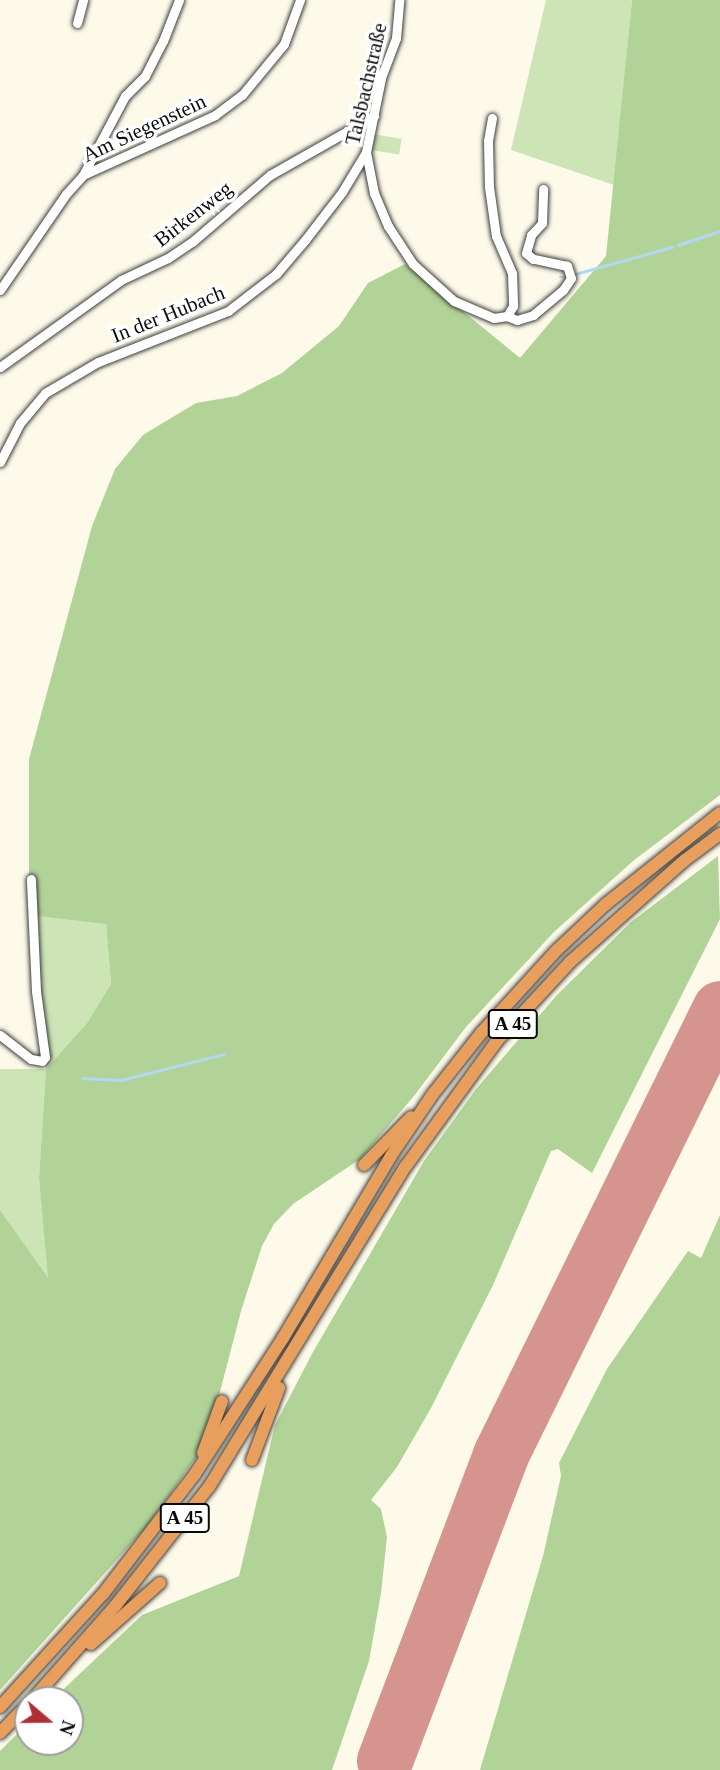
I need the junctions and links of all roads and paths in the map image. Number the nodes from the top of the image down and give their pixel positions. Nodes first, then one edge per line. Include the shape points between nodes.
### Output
1 (83, 0) edge
2 (179, 0) edge
3 (300, 0) edge
4 (399, 0) edge
5 (77, 23) dead end
6 (374, 116) junction
7 (492, 118) dead end
8 (366, 152) junction
9 (83, 175) junction
10 (543, 189) dead end
11 (0, 290) edge
12 (507, 316) junction
13 (0, 367) edge
14 (0, 462) edge
15 (720, 813) edge
16 (720, 835) edge
17 (31, 879) dead end
18 (0, 1035) edge
19 (433, 1094) junction
20 (364, 1165) dead end
21 (298, 1346) junction
22 (222, 1401) dead end
23 (252, 1460) dead end
24 (195, 1474) junction
25 (160, 1583) dead end
26 (55, 1677) junction
27 (46, 1686) edge
28 (0, 1707) edge
29 (14, 1718) edge
30 (0, 1733) edge

1 - 5 street
2 - 9 street via 145,75 125,96
3 - 9 street, Am Siegenstein via 284,44 242,95 215,115
4 - 6 street, Talsbachstraße via 396,38 381,78
6 - 8 street, Talsbachstraße
6 - 13 street, Birkenweg via 270,175 192,242 121,280
7 - 12 street via 489,187 496,236 512,273 513,306
8 - 12 street, Talsbachstraße via 379,204 413,264 454,301 494,318
8 - 14 street, In der Hubach via 324,218 276,274 248,298 213,319 72,375 46,393 20,423
9 - 11 street, Am Siegenstein
10 - 12 street, Talsbachstraße via 542,223 531,234 526,253 533,259 567,266 571,278 533,315 517,320
15 - 19 highway, A 45 via 606,904 557,950
16 - 21 highway, A 45 via 570,962 496,1042 406,1166
17 - 18 street via 36,991 45,1057 42,1061 31,1059
19 - 20 highway
19 - 24 highway, A 45
21 - 23 highway
21 - 26 highway, A 45 via 209,1487
22 - 24 highway
24 - 28 highway, A 45 via 103,1594
25 - 26 highway
26 - 27 highway, A 45
29 - 30 highway

